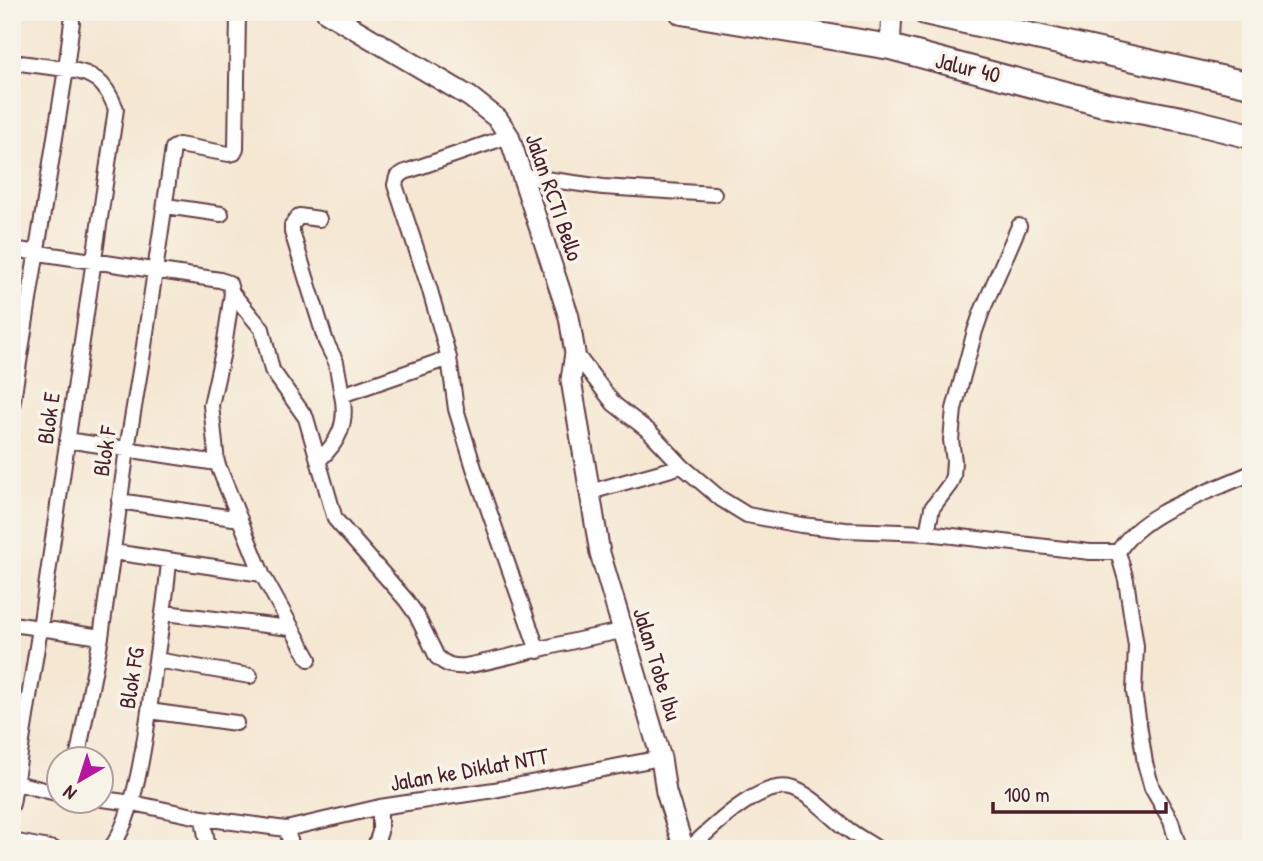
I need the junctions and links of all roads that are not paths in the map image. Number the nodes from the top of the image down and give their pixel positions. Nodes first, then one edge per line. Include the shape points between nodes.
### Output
1 (238, 12) edge
2 (326, 12) edge
3 (682, 12) edge
4 (892, 12) edge
5 (925, 12) edge
6 (72, 22) dead end
7 (890, 47) junction
8 (12, 62) edge
9 (66, 69) junction
10 (1251, 85) edge
11 (509, 136) junction
12 (1251, 136) edge
13 (523, 176) junction
14 (714, 194) dead end
15 (166, 206) junction
16 (221, 214) dead end
17 (319, 219) dead end
18 (1019, 226) dead end
19 (12, 249) edge
20 (37, 251) junction
21 (94, 259) junction
22 (155, 270) junction
23 (232, 293) junction
24 (575, 353) junction
25 (449, 358) junction
26 (342, 395) junction
27 (12, 406) edge
28 (67, 440) junction
29 (127, 449) junction
30 (318, 461) junction
31 (218, 463) junction
32 (682, 466) junction
33 (1251, 473) edge
34 (590, 492) junction
35 (119, 501) junction
36 (240, 519) junction
37 (927, 533) junction
38 (113, 552) junction
39 (1118, 552) junction
40 (169, 561) junction
41 (262, 574) junction
42 (165, 612) junction
43 (12, 624) edge
44 (40, 628) junction
45 (290, 628) junction
46 (623, 631) junction
47 (101, 637) junction
48 (538, 651) junction
49 (309, 659) dead end
50 (156, 660) junction
51 (250, 676) dead end
52 (149, 711) junction
53 (236, 723) dead end
54 (80, 746) edge
55 (661, 758) junction
56 (14, 782) edge
57 (46, 790) edge
58 (116, 801) edge
59 (132, 803) junction
60 (12, 804) edge
61 (380, 807) junction
62 (203, 818) junction
63 (286, 829) junction
64 (12, 841) edge
65 (54, 849) edge
66 (110, 849) edge
67 (208, 849) edge
68 (293, 849) edge
69 (374, 849) edge
70 (687, 849) edge
71 (878, 849) edge
72 (1179, 849) edge

1 - 15 street, Blok F via 236,149 229,154 179,145 173,148
2 - 11 street, Jalan RCTI Bello via 470,97 498,118
3 - 7 highway, Jalur 40
4 - 7 street
5 - 10 highway, Jalur 40
6 - 9 street
7 - 12 highway, Jalur 40 via 1107,105
8 - 9 street
9 - 20 street
9 - 21 street, Blok E via 99,80 116,109
11 - 13 street, Jalan RCTI Bello
11 - 25 street via 405,172 395,180
13 - 14 street
13 - 24 street, Jalan RCTI Bello via 569,317
15 - 16 street
15 - 22 street, Blok F
17 - 26 street via 299,216 292,232 336,362
18 - 37 street via 975,331 954,409 953,476 932,508
19 - 20 street
20 - 21 street
20 - 27 street
21 - 22 street
21 - 28 street, Blok E
22 - 23 street via 225,280
22 - 29 street, Blok F
23 - 30 street via 262,329 270,364 306,418
23 - 31 street via 211,405
24 - 32 street via 614,404 650,432
24 - 34 street, Jalan RCTI Bello via 571,380
25 - 26 street
25 - 48 street via 456,409
26 - 30 street via 345,419 332,448
28 - 29 street
28 - 44 street, Blok E
29 - 31 street
29 - 35 street, Blok F
30 - 48 street via 341,528 406,600 437,657 453,667
31 - 36 street
32 - 34 street
32 - 37 street via 721,499 760,519 846,530
33 - 39 street via 1149,520
34 - 46 street, Jalan Tobe Ibu via 600,553
35 - 36 street
35 - 38 street, Blok F
36 - 41 street
37 - 39 street
38 - 40 street
38 - 47 street, Blok F
39 - 72 street via 1136,646 1134,692 1145,763
40 - 41 street
40 - 42 street, Blok FG
41 - 45 street
42 - 45 street
42 - 50 street, Blok FG
43 - 44 street
44 - 47 street
44 - 56 street, Blok E
45 - 49 street
46 - 48 street
46 - 55 street, Jalan Tobe Ibu
47 - 54 street, Blok F
50 - 51 street
50 - 52 street, Blok FG
52 - 53 street
52 - 59 street, Blok FG
55 - 61 street, Jalan ke Diklat NTT
55 - 70 street, Jalan Tobe Ibu via 666,792
56 - 57 street
56 - 60 street, Blok E
58 - 59 street, Jalan ke Diklat NTT
59 - 62 street, Jalan ke Diklat NTT
59 - 66 street, Blok FG
61 - 63 street, Jalan ke Diklat NTT
61 - 69 street via 380,832
62 - 63 street, Jalan ke Diklat NTT
62 - 67 street
63 - 68 street
64 - 65 street
70 - 71 street via 743,804 781,786 801,793

